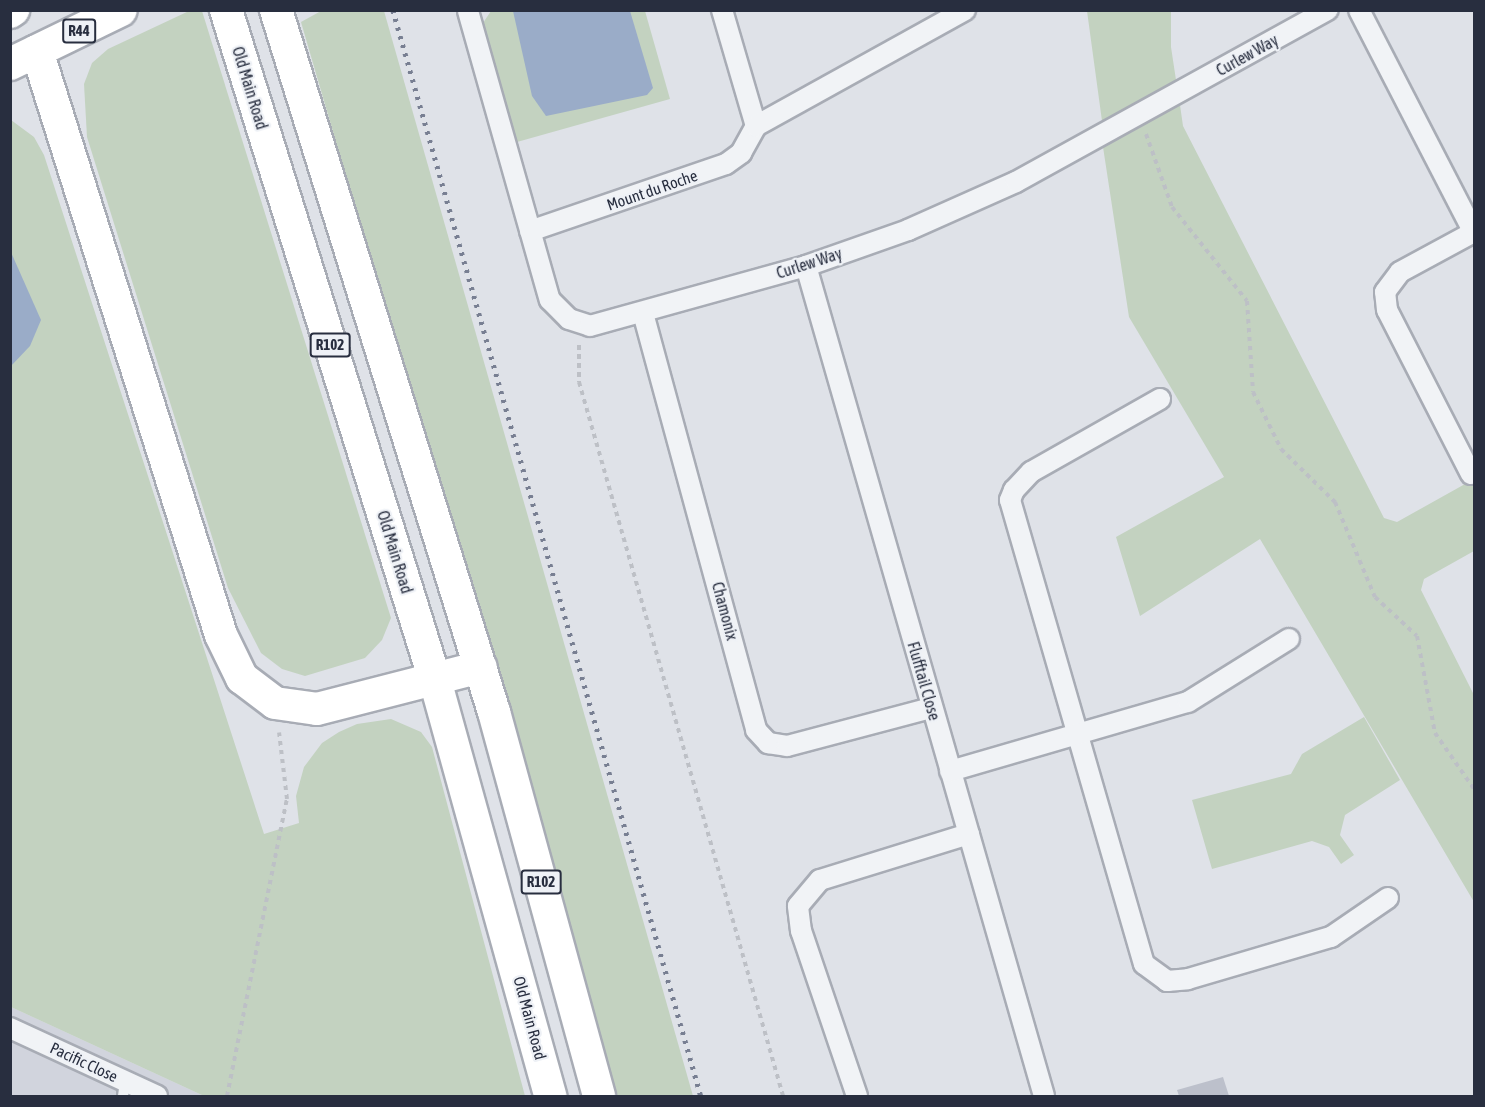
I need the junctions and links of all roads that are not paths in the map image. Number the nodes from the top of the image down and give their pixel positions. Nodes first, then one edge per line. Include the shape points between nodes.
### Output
1 (121, 10) edge
2 (226, 10) edge
3 (276, 10) edge
4 (722, 10) edge
5 (965, 10) edge
6 (1328, 10) edge
7 (1359, 10) edge
8 (468, 11) edge
9 (1304, 16) edge
10 (24, 57) edge
11 (756, 126) junction
12 (530, 231) junction
13 (1474, 232) edge
14 (806, 266) junction
15 (643, 313) junction
16 (1160, 399) dead end
17 (1471, 474) dead end
18 (1289, 639) dead end
19 (481, 667) junction
20 (435, 680) junction
21 (931, 708) junction
22 (1076, 734) junction
23 (950, 771) junction
24 (969, 834) junction
25 (1388, 898) dead end
26 (10, 1028) edge
27 (124, 1089) edge
28 (157, 1096) edge
29 (550, 1096) edge
30 (599, 1096) edge
31 (857, 1096) edge
32 (1044, 1096) edge

1 - 10 main road, R44
2 - 20 main road, Old Main Road / R102
3 - 19 main road, R102
4 - 11 street
5 - 11 street
6 - 9 street, Curlew Way
7 - 13 street
8 - 12 street
9 - 14 street, Curlew Way via 1016,182 958,209
10 - 20 main road via 221,635 242,678 275,703 317,709
11 - 12 street, Mount du Roche via 741,153 726,164
12 - 15 street, Curlew Way via 550,300 559,312 590,326
13 - 17 street via 1400,272 1385,292 1388,310
14 - 15 street, Curlew Way
14 - 21 street, Flufftail Close
15 - 21 street, Chamonix via 756,730 768,743 787,746
16 - 22 street via 1031,472 1010,500
18 - 22 street via 1188,702
19 - 20 main road
19 - 30 main road, R102
20 - 29 main road, Old Main Road / R102
21 - 23 street, Flufftail Close
22 - 23 street
22 - 25 street via 1139,953 1158,978 1188,979 1316,943 1342,931
23 - 24 street, Flufftail Close
24 - 31 street via 820,880 798,906 801,932
24 - 32 street, Flufftail Close
26 - 27 street, Pacific Close
27 - 28 street, Pacific Close

